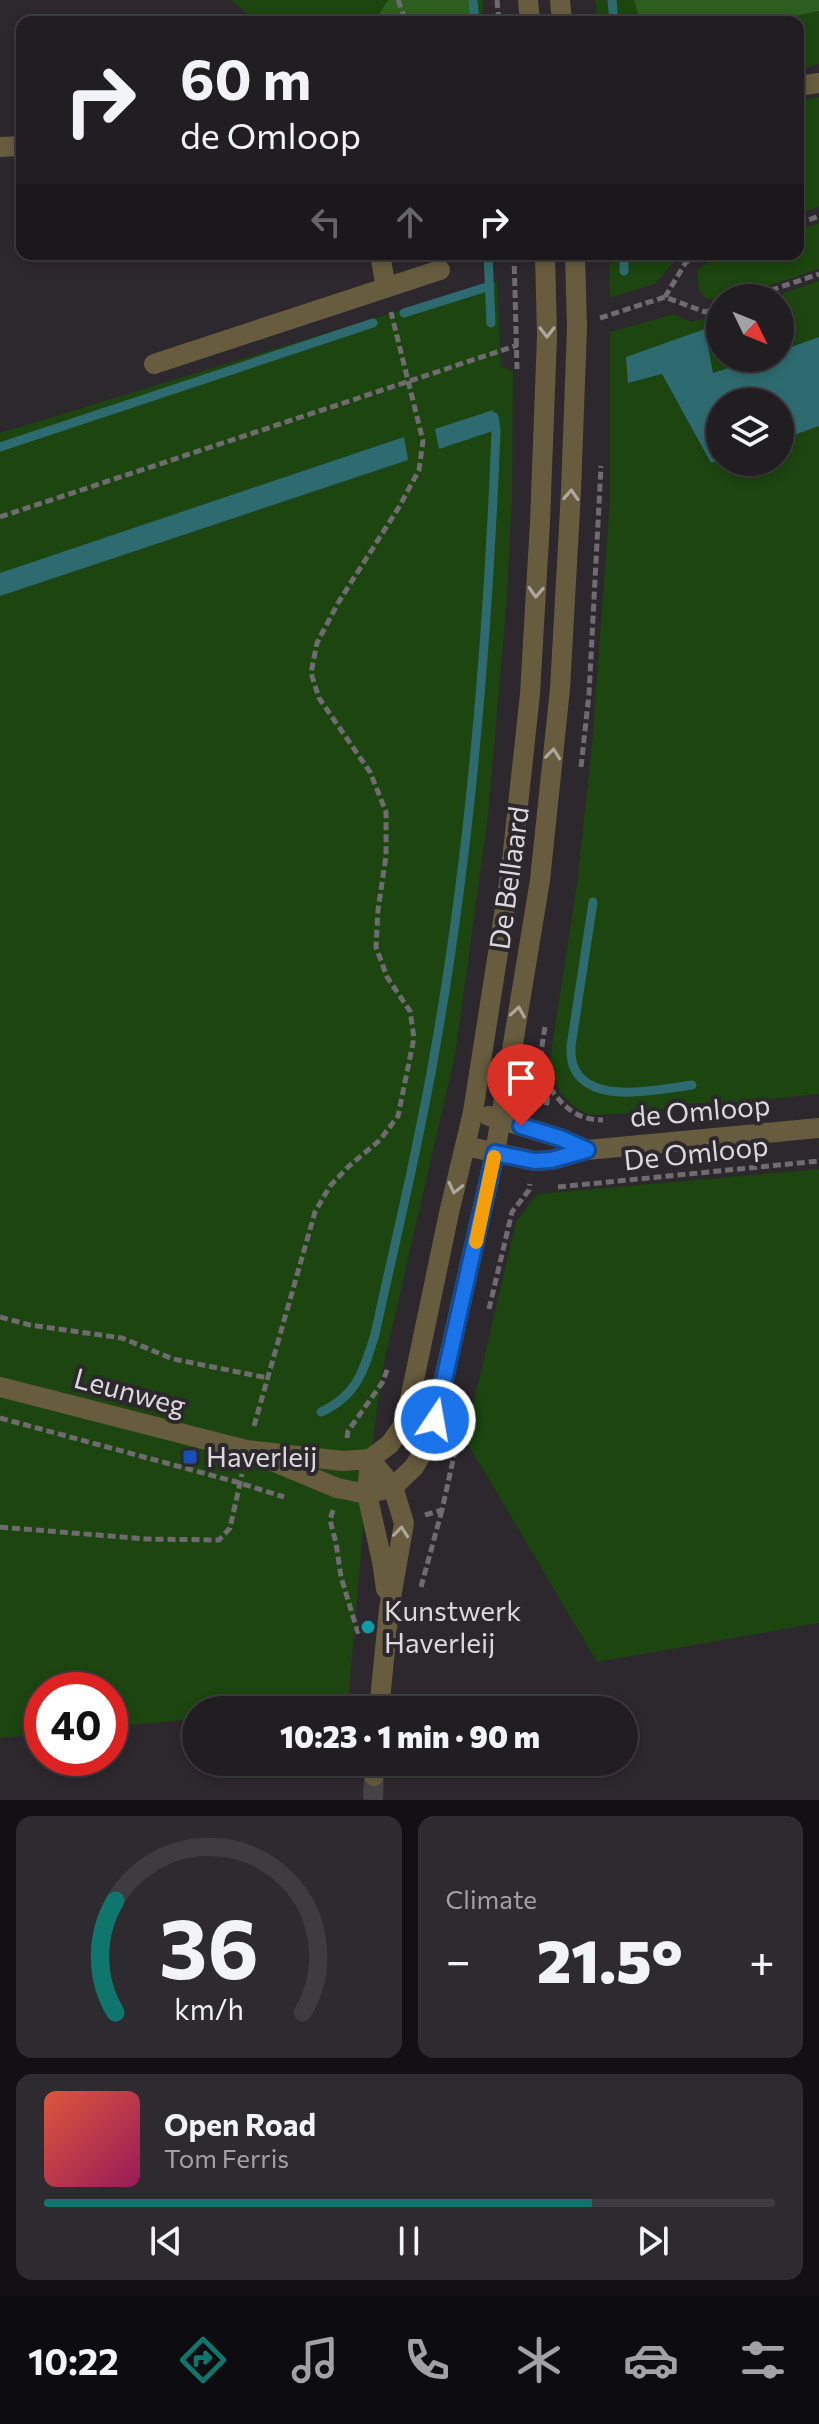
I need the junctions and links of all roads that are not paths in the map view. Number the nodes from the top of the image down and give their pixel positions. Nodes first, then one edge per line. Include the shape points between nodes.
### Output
1 (381, 260) edge
2 (545, 260) edge
3 (575, 260) edge
4 (440, 270) dead end
5 (386, 288) junction
6 (154, 364) dead end
7 (473, 1112) junction
8 (501, 1120) junction
9 (819, 1128) edge
10 (465, 1146) junction
11 (587, 1150) junction
12 (495, 1153) junction
13 (0, 1387) edge
14 (246, 1450) junction
15 (370, 1459) junction
16 (393, 1487) junction
17 (367, 1494) junction
18 (389, 1609) junction
19 (380, 1696) edge

1 - 5 street
2 -> 7 street, De Bellaard via 547,336 530,694 511,870
8 -> 3 street, De Bellaard via 540,880 560,689 577,327
4 - 5 street
5 - 6 street
7 - 8 street, de Omloop
7 - 10 street, De Bellaard
8 - 11 street, de Omloop
8 - 12 street, De Bellaard
9 - 11 street, de Omloop
10 - 12 street, de Omloop
10 -> 15 street, De Bellaard via 405,1423
11 - 12 street, de Omloop via 535,1161
12 - 16 street, De Bellaard via 430,1440 414,1467
13 - 14 street, Leunweg
14 - 15 street, Leunweg
14 - 17 street, Leunweg via 337,1488
15 - 16 street
15 - 17 street
16 - 17 street, Leunweg
18 -> 16 street via 404,1523
17 - 18 street
18 - 19 street

